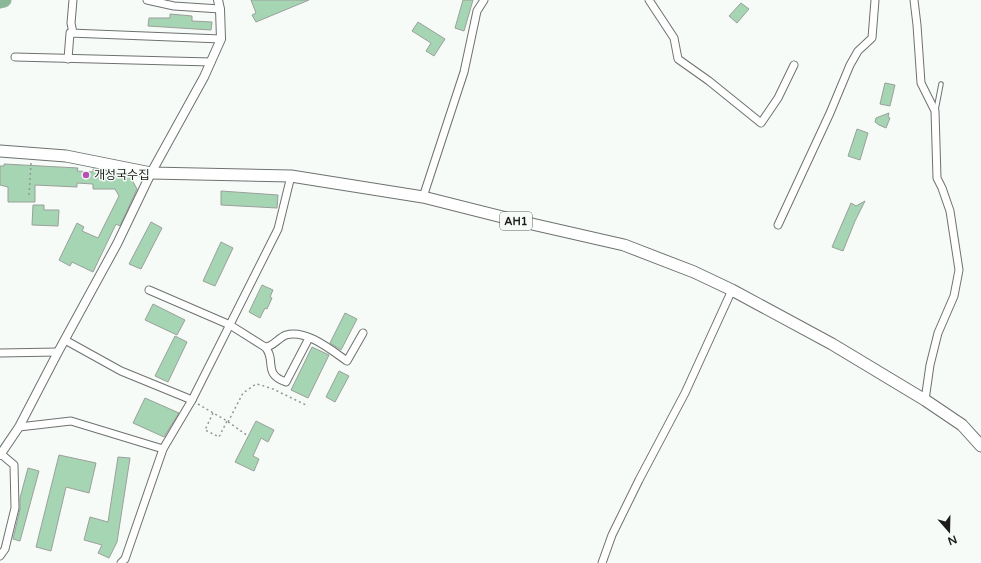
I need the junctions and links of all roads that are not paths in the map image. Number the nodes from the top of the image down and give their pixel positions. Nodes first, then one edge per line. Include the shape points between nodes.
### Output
1 (73, 0) edge
2 (147, 0) edge
3 (218, 0) edge
4 (484, 0) edge
5 (648, 0) edge
6 (874, 0) edge
7 (914, 0) edge
8 (220, 9) junction
9 (73, 33) junction
10 (221, 39) junction
11 (15, 57) dead end
12 (68, 59) junction
13 (211, 62) junction
14 (794, 65) dead end
15 (941, 84) dead end
16 (935, 111) junction
17 (0, 151) edge
18 (151, 173) junction
19 (290, 176) junction
20 (423, 197) junction
21 (778, 225) dead end
22 (149, 290) dead end
23 (732, 290) junction
24 (230, 325) junction
25 (363, 333) dead end
26 (309, 338) junction
27 (65, 340) junction
28 (265, 347) junction
29 (58, 352) junction
30 (0, 353) edge
31 (192, 400) junction
32 (925, 400) junction
33 (19, 427) junction
34 (981, 446) edge
35 (163, 450) junction
36 (0, 454) edge
37 (0, 556) edge
38 (121, 563) edge
39 (602, 563) edge

1 - 9 street
2 - 8 street via 174,6
3 - 8 street
4 - 20 street via 477,11 464,72
5 - 14 street via 674,38 678,59 761,123 778,98
6 - 21 street via 872,38 858,51 850,65
7 - 16 street via 921,83
8 - 10 street
9 - 10 street
9 - 12 street via 70,33
10 - 13 street
11 - 12 street
12 - 13 street
13 - 18 street
15 - 16 lane
16 - 32 street via 937,178 950,211 959,270 954,296 936,339
17 - 18 main road, AH1 via 66,156
18 - 19 main road, AH1
18 - 27 street via 117,244
19 - 20 main road, AH1
19 - 24 street via 278,229
20 - 23 main road, AH1 via 510,220 624,245
22 - 24 street
23 - 32 main road, AH1 via 832,344
23 - 39 street via 684,393 615,528
24 - 28 street
24 - 31 street
25 - 26 street via 347,360
26 - 28 street via 295,334 280,338
26 - 28 street via 286,382 274,375 269,352
27 - 29 street
27 - 31 street via 121,371
29 - 30 street
29 - 33 street
31 - 35 street
32 - 34 main road, AH1 via 962,425
33 - 35 street via 71,421
33 - 36 street
35 - 38 street via 125,559
36 - 37 street via 14,465 15,508 5,549

